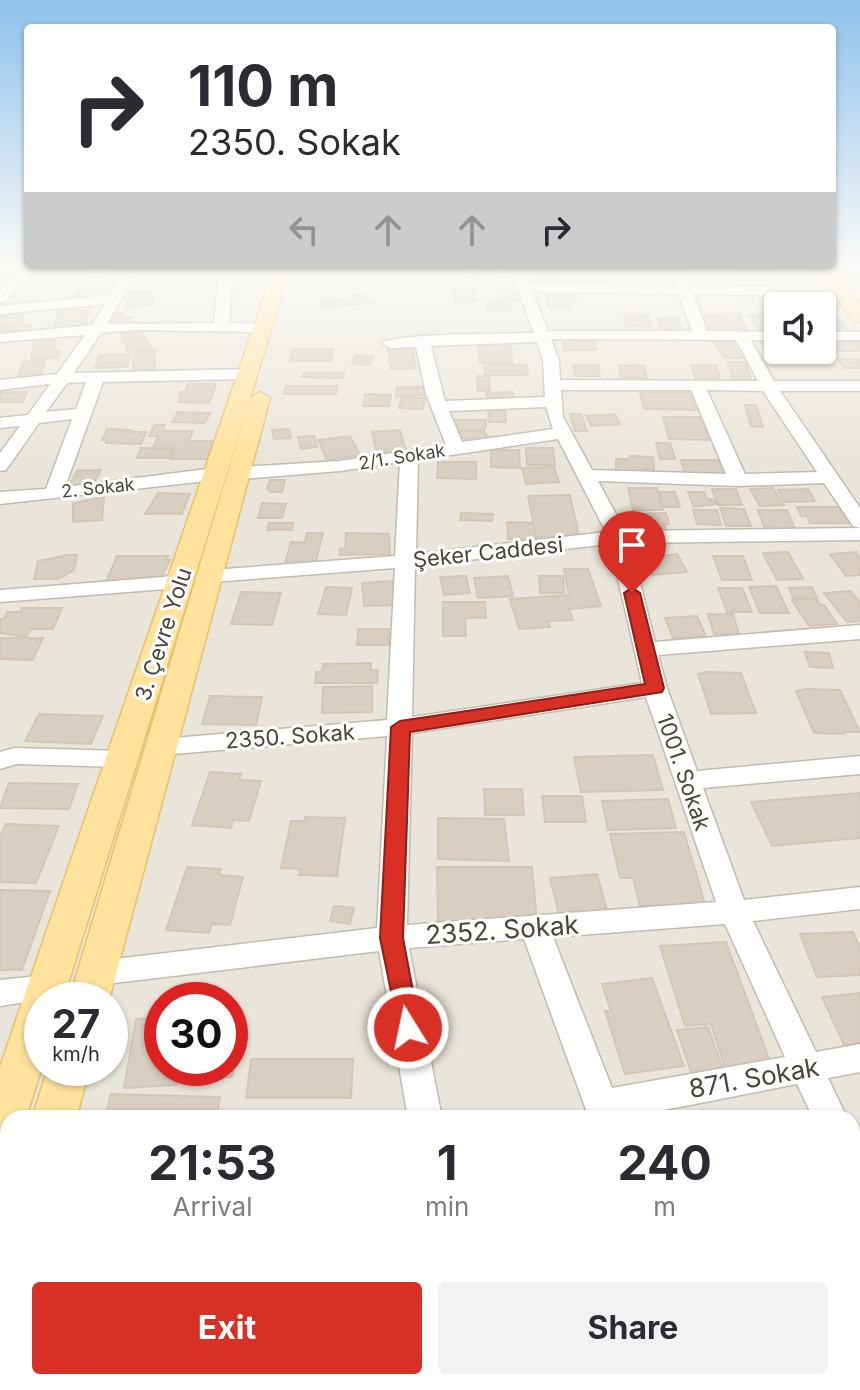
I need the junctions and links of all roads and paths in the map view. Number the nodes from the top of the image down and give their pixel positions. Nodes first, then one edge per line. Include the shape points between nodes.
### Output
1 (55, 333) edge
2 (94, 333) edge
3 (261, 333) edge
4 (279, 333) edge
5 (543, 333) edge
6 (701, 335) joint
7 (544, 336) junction
8 (741, 336) junction
9 (764, 336) edge
10 (836, 336) edge
11 (860, 336) edge
12 (0, 338) edge
13 (422, 340) junction
14 (390, 343) dead end
15 (248, 374) junction
16 (61, 378) junction
17 (96, 378) junction
18 (0, 385) edge
19 (860, 386) edge
20 (769, 387) junction
21 (698, 388) junction
22 (553, 394) junction
23 (438, 406) junction
24 (83, 413) junction
25 (31, 420) junction
26 (0, 423) edge
27 (561, 433) junction
28 (456, 449) junction
29 (409, 456) junction
30 (0, 466) edge
31 (228, 473) junction
32 (585, 475) junction
33 (828, 477) junction
34 (738, 480) junction
35 (53, 494) junction
36 (0, 498) edge
37 (860, 522) edge
38 (860, 534) edge
39 (618, 537) junction
40 (407, 561) junction
41 (212, 576) junction
42 (181, 578) junction
43 (0, 596) edge
44 (860, 632) edge
45 (647, 649) junction
46 (655, 688) junction
47 (400, 727) junction
48 (162, 747) junction
49 (123, 759) junction
50 (0, 761) edge
51 (860, 765) edge
52 (686, 781) junction
53 (860, 898) edge
54 (734, 912) junction
55 (535, 928) junction
56 (392, 938) junction
57 (49, 982) edge
58 (95, 982) edge
59 (119, 982) edge
60 (0, 993) edge
61 (24, 995) edge
62 (24, 1058) edge
63 (860, 1058) edge
64 (806, 1069) junction
65 (64, 1086) edge
66 (7, 1110) edge
67 (56, 1110) edge
68 (424, 1110) edge
69 (603, 1110) edge
70 (613, 1110) edge
71 (826, 1110) edge

1 - 12 street
2 - 16 street
3 - 15 main road, 3. Çevre Yolu
4 - 31 main road, 3. Çevre Yolu via 254,416
5 - 7 street, 1001. Sokak
6 - 7 street
6 - 8 street
7 - 13 street
7 - 22 street, 1001. Sokak
8 - 9 street
8 - 20 street
10 - 11 street
13 - 14 street
13 - 23 street
15 - 17 street
15 - 31 main road, 3. Çevre Yolu
16 - 17 street
16 - 18 street
16 - 25 street
17 - 24 street, 2. Sokak
19 - 20 street
20 - 21 street
20 - 33 street
21 - 22 street
21 - 34 street
22 - 23 street
22 - 27 street, 1001. Sokak
23 - 28 street
24 - 25 street
24 - 35 street, 2. Sokak
25 - 26 street
25 - 30 street
27 - 28 street, 2/1. Sokak
27 - 32 street, 1001. Sokak
28 - 29 street, 2/1. Sokak
29 - 31 street, 2/1. Sokak
29 - 40 street
31 - 35 street, 2. Sokak
31 - 41 main road, 3. Çevre Yolu
31 - 42 main road, 3. Çevre Yolu
32 - 34 street
32 - 39 street, 1001. Sokak
33 - 34 street
33 - 37 street
35 - 36 street
38 - 39 street, Şeker Caddesi
39 - 40 street, Şeker Caddesi
39 - 45 street, 1001. Sokak
40 - 41 street, Şeker Caddesi
40 - 47 street
41 - 48 main road, 3. Çevre Yolu
42 - 43 street
42 - 49 main road, 3. Çevre Yolu
44 - 45 street
45 - 46 street, 1001. Sokak
46 - 47 street, 2350. Sokak
46 - 52 street, 1001. Sokak
47 - 48 street, 2350. Sokak
47 - 56 street
48 - 58 main road, 3. Çevre Yolu
49 - 50 street via 14,756
49 - 57 main road, 3. Çevre Yolu
51 - 52 street
52 - 54 street, 1001. Sokak
53 - 54 street, 2352. Sokak
54 - 55 street, 2352. Sokak
54 - 64 street, 1001. Sokak
55 - 56 street, 2352. Sokak
55 - 69 street
56 - 59 street, 2352. Sokak
56 - 68 street
60 - 61 street
62 - 66 main road, 3. Çevre Yolu
63 - 64 street, 871. Sokak
64 - 70 street, 871. Sokak
64 - 71 street, 1001. Sokak
65 - 67 main road

